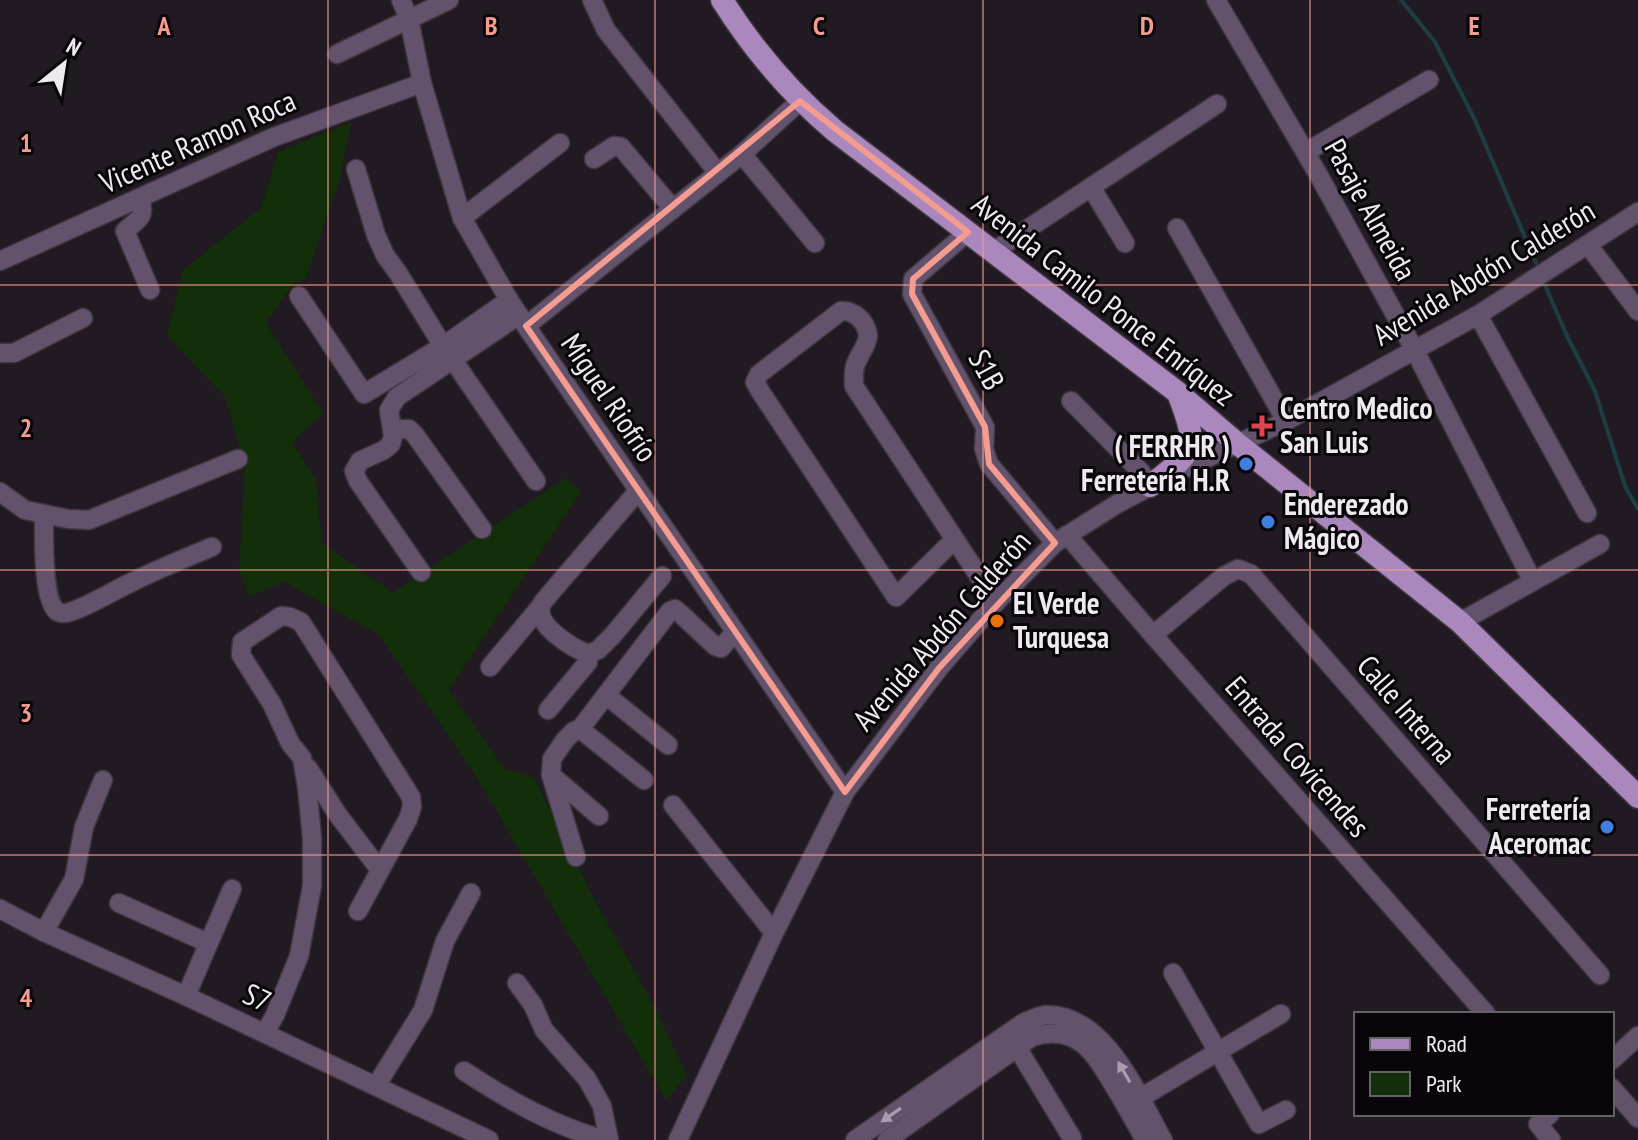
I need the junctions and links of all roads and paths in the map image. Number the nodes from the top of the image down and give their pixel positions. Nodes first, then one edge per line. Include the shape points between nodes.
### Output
1 (401, 0) edge
2 (449, 0) edge
3 (592, 0) edge
4 (722, 0) edge
5 (1216, 0) edge
6 (409, 19) junction
7 (337, 54) dead end
8 (1429, 80) dead end
9 (422, 83) junction
10 (800, 101) junction
11 (1217, 104) dead end
12 (560, 143) dead end
13 (1306, 152) junction
14 (742, 154) junction
15 (594, 159) dead end
16 (356, 169) dead end
17 (718, 173) junction
18 (1091, 187) junction
19 (140, 198) junction
20 (673, 209) junction
21 (1638, 212) edge
22 (462, 218) junction
23 (1177, 228) dead end
24 (968, 232) junction
25 (815, 243) dead end
26 (1125, 243) dead end
27 (1588, 245) junction
28 (994, 251) junction
29 (0, 262) edge
30 (150, 290) dead end
31 (299, 296) dead end
32 (1638, 311) edge
33 (518, 314) junction
34 (1478, 315) junction
35 (83, 318) dead end
36 (1414, 349) junction
37 (0, 353) edge
38 (448, 353) junction
39 (1177, 392) junction
40 (1071, 401) dead end
41 (1286, 421) junction
42 (392, 429) junction
43 (1239, 445) junction
44 (238, 459) dead end
45 (536, 481) dead end
46 (1150, 486) junction
47 (638, 491) junction
48 (0, 492) edge
49 (1587, 513) dead end
50 (44, 515) junction
51 (482, 529) dead end
52 (1061, 539) junction
53 (954, 540) junction
54 (1600, 544) dead end
55 (212, 547) dead end
56 (421, 572) dead end
57 (662, 576) dead end
58 (1532, 580) junction
59 (996, 602) junction
60 (541, 606) junction
61 (1460, 622) junction
62 (735, 632) junction
63 (1153, 635) junction
64 (588, 654) junction
65 (490, 667) dead end
66 (606, 695) junction
67 (548, 710) dead end
68 (580, 729) junction
69 (668, 745) dead end
70 (302, 758) junction
71 (551, 775) junction
72 (103, 780) dead end
73 (644, 780) dead end
74 (845, 792) junction
75 (1638, 797) edge
76 (673, 805) dead end
77 (338, 815) junction
78 (599, 816) dead end
79 (310, 824) junction
80 (576, 857) dead end
81 (380, 870) junction
82 (232, 889) dead end
83 (471, 893) dead end
84 (119, 903) dead end
85 (0, 909) edge
86 (358, 911) dead end
87 (44, 932) junction
88 (774, 933) junction
89 (208, 943) junction
90 (1173, 973) dead end
91 (1600, 975) dead end
92 (517, 983) dead end
93 (186, 996) junction
94 (1484, 1012) edge
95 (1281, 1014) dead end
96 (265, 1033) junction
97 (1638, 1036) edge
98 (1013, 1040) junction
99 (1218, 1051) junction
100 (1614, 1058) edge
101 (464, 1071) dead end
102 (376, 1086) junction
103 (942, 1090) junction
104 (1614, 1090) edge
105 (1133, 1102) junction
106 (1286, 1110) dead end
107 (1548, 1116) edge
108 (1638, 1118) edge
109 (1072, 1138) edge
110 (859, 1139) edge
111 (1155, 1139) edge
112 (489, 1140) edge
113 (607, 1140) edge
114 (678, 1140) edge
115 (887, 1140) edge
116 (1551, 1140) edge

1 - 6 street, Miguel Riofrío
2 - 6 street
3 - 17 street via 606,30
4 - 10 main road, Avenida Camilo Ponce Enríquez
5 - 13 street, Pasaje Almeida
6 - 7 street
6 - 9 street, Miguel Riofrío
8 - 13 street
9 - 19 street, Vicente Ramon Roca via 274,137
9 - 22 street, Miguel Riofrío
10 - 14 street
10 - 24 main road, Avenida Camilo Ponce Enríquez
11 - 18 street
12 - 22 street
13 - 36 street, Pasaje Almeida
14 - 17 street
14 - 25 street
15 - 20 street via 621,147
16 - 38 street via 385,255
17 - 20 street
18 - 26 street
18 - 28 street
19 - 29 street, Vicente Ramon Roca
19 - 30 street via 143,214 125,231
20 - 33 street
21 - 27 street, Avenida Abdón Calderón
22 - 33 street, Miguel Riofrío
23 - 41 street
24 - 28 main road, Avenida Camilo Ponce Enríquez
24 - 52 street, S1B via 913,279 912,294 985,427 989,464
27 - 32 street
27 - 34 street, Avenida Abdón Calderón
28 - 39 main road, Avenida Camilo Ponce Enríquez
31 - 38 street via 364,394
33 - 38 street
33 - 47 street, Miguel Riofrío
34 - 36 street, Avenida Abdón Calderón
34 - 49 street
35 - 37 street via 14,353
36 - 41 street, Avenida Abdón Calderón
36 - 58 street, Pasaje Almeida
38 - 42 street via 397,397 389,410
38 - 45 street
39 - 43 main road, Avenida Camilo Ponce Enríquez
39 - 46 main road via 1190,426 1190,443 1180,463
40 - 46 street
41 - 43 street, Avenida Abdón Calderón
42 - 51 street via 409,429 415,435
42 - 56 street via 391,444 360,461 354,471
43 - 46 street, Avenida Abdón Calderón
43 - 61 main road, Avenida Camilo Ponce Enríquez
44 - 50 street via 89,520
46 - 52 street, Avenida Abdón Calderón
47 - 60 street
47 - 62 street, Miguel Riofrío
48 - 50 street via 25,510
50 - 55 street via 49,594 62,613
52 - 59 street, Avenida Abdón Calderón
52 - 63 street, Entrada Covicendes
53 - 53 street via 854,386 868,338 857,314 841,311 759,374 755,382 896,597
53 - 59 street
54 - 58 street
57 - 64 street via 613,635
58 - 61 street
59 - 74 street, Avenida Abdón Calderón
60 - 64 street via 551,630
60 - 65 street
61 - 75 main road, Avenida Camilo Ponce Enríquez
62 - 66 street via 721,648 675,609 670,611
62 - 74 street, Miguel Riofrío
63 - 91 street, Calle Interna via 1224,576 1238,569 1251,574
63 - 94 street, Entrada Covicendes
64 - 67 street via 588,662
66 - 68 street
66 - 69 street
68 - 71 street via 552,759
68 - 73 street
70 - 77 street
70 - 79 street
70 - 81 street via 241,655 242,642 281,616 301,622 411,797 408,819
71 - 78 street
71 - 80 street
72 - 87 street via 84,827 74,879
74 - 88 street, Avenida Abdón Calderón
76 - 88 street
77 - 79 street via 320,815
77 - 81 street
79 - 96 street via 312,886 302,945
81 - 86 street
82 - 89 street
83 - 102 street via 445,941 423,1010
84 - 89 street
85 - 87 street, S7
87 - 93 street, S7
88 - 114 street, Avenida Abdón Calderón
89 - 93 street
90 - 99 street
92 - 113 street via 544,1030 587,1079 602,1106
93 - 96 street, S7
95 - 99 street
96 - 102 street, S7
97 - 100 street
98 - 103 street
98 - 105 street via 1046,1032 1084,1043
98 - 109 street
99 - 105 street
99 - 106 street via 1259,1124
101 - 113 street via 549,1120
102 - 112 street, S7
103 -> 110 street
103 - 115 street
104 - 108 street
105 - 111 street
107 - 116 street via 1538,1124

